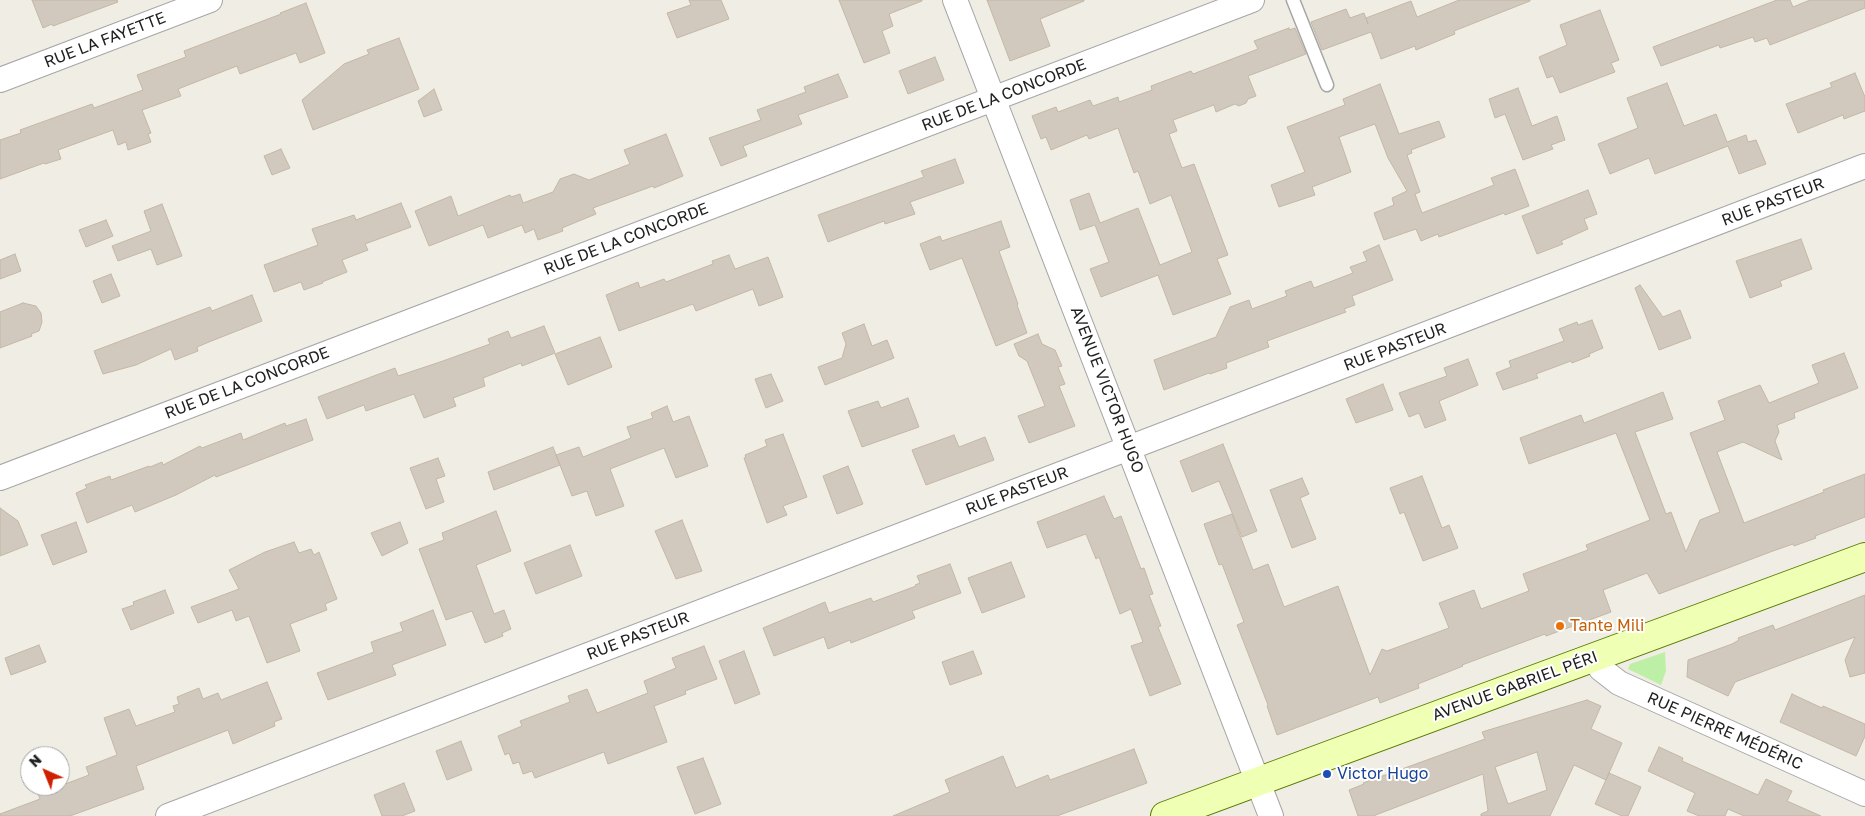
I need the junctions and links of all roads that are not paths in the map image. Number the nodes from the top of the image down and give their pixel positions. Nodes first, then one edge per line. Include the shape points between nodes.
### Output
1 (210, 0) edge
2 (955, 0) edge
3 (1252, 0) edge
4 (1293, 0) edge
5 (0, 80) edge
6 (1327, 85) dead end
7 (994, 99) junction
8 (1865, 166) edge
9 (1130, 448) junction
10 (0, 478) edge
11 (1865, 556) edge
12 (1594, 658) junction
13 (1258, 780) junction
14 (1865, 794) edge
15 (168, 816) edge
16 (1167, 816) edge
17 (1271, 816) edge

1 - 5 street, RUE LA FAYETTE
2 - 7 street, AVENUE VICTOR HUGO
3 - 7 street, RUE DE LA CONCORDE
4 - 6 lane
7 - 9 street, AVENUE VICTOR HUGO
7 - 10 street, RUE DE LA CONCORDE
8 - 9 street, RUE PASTEUR
9 - 13 street, AVENUE VICTOR HUGO
9 - 15 street, RUE PASTEUR
11 - 12 street, AVENUE GABRIEL PÉRI
12 - 13 street, AVENUE GABRIEL PÉRI
12 - 14 street, RUE PIERRE MÉDÉRIC via 1601,669 1619,683
13 - 16 street, AVENUE GABRIEL PÉRI
13 - 17 street, AVENUE VICTOR HUGO

